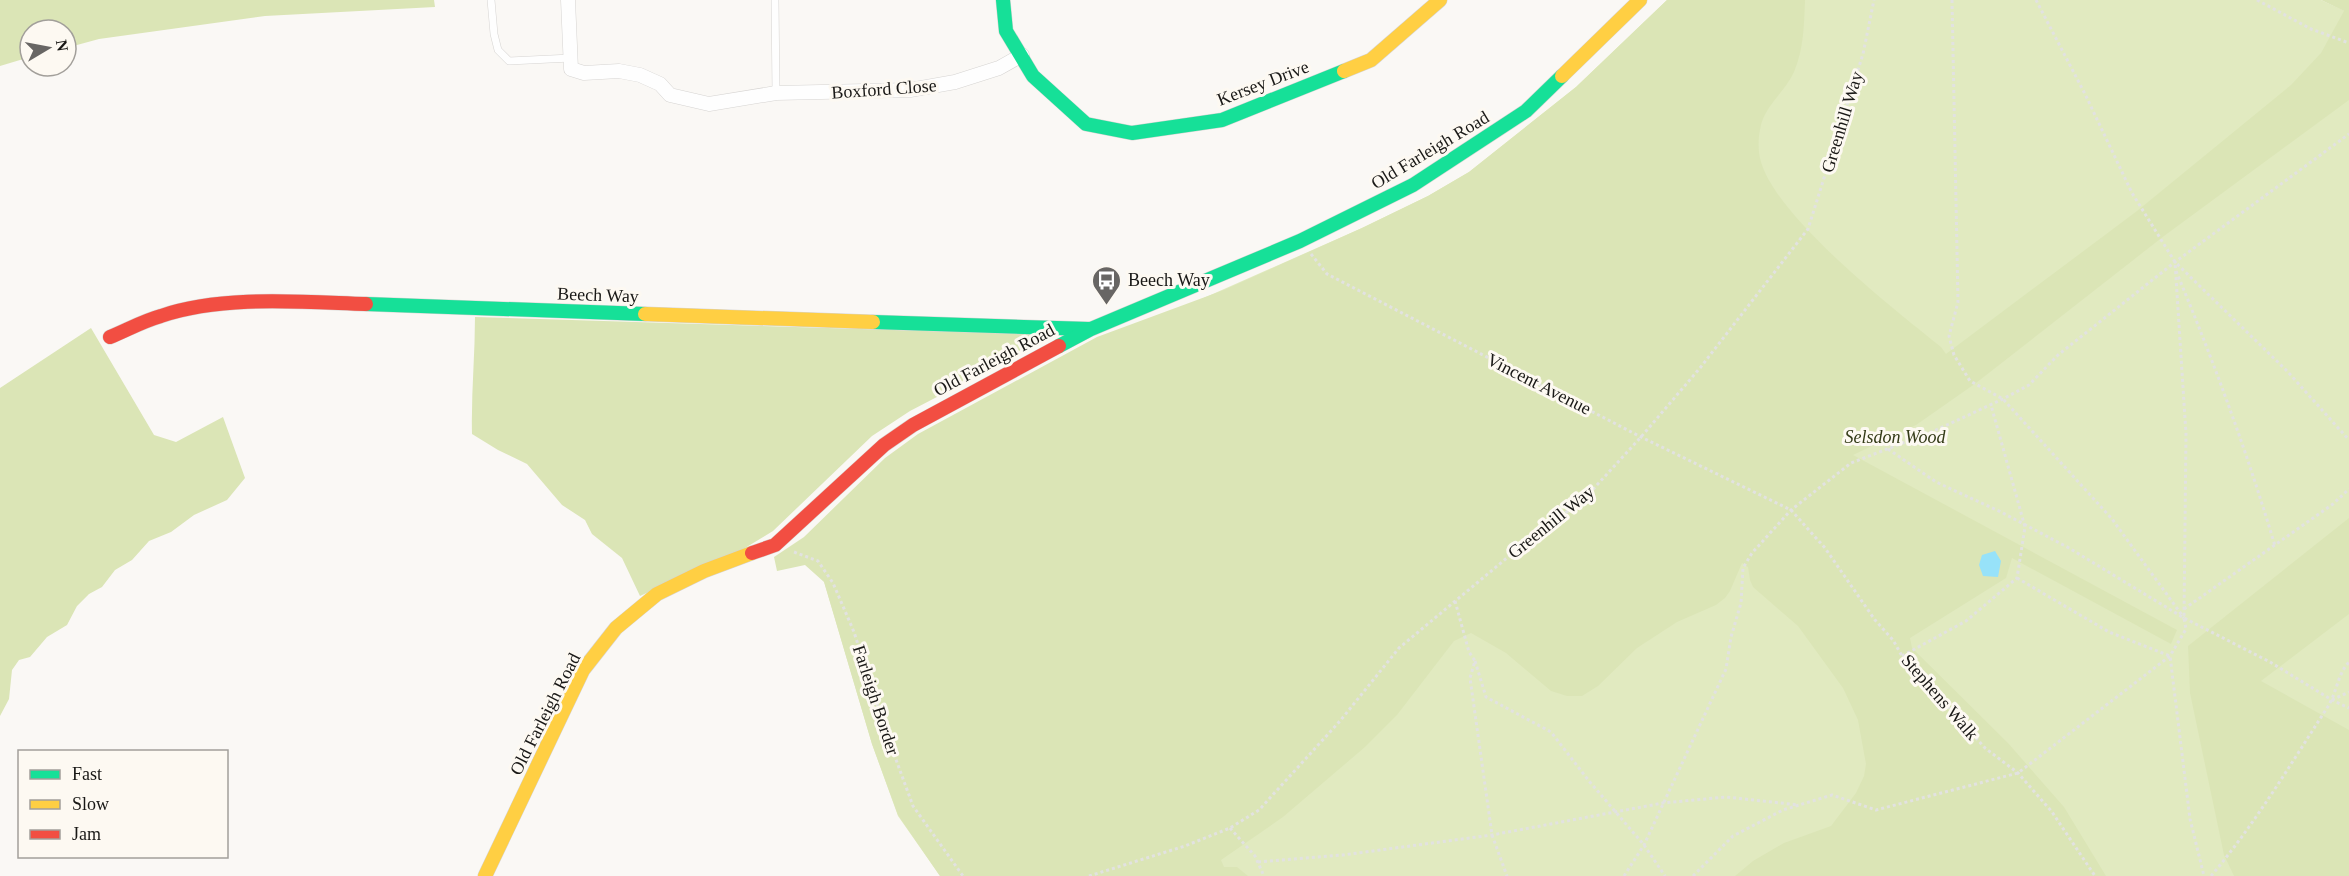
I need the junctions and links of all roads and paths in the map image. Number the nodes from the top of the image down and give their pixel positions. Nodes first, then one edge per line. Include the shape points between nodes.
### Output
1 (491, 0) edge
2 (568, 0) edge
3 (775, 0) edge
4 (1003, 0) edge
5 (1440, 0) edge
6 (1874, 0) edge
7 (1952, 0) edge
8 (2036, 0) edge
9 (2257, 0) edge
10 (1634, 2) edge
11 (2349, 43) edge
12 (1022, 55) junction
13 (571, 58) junction
14 (776, 93) junction
15 (2349, 134) edge
16 (1300, 241) junction
17 (2175, 262) junction
18 (2175, 269) junction
19 (1090, 329) junction
20 (110, 337) dead end
21 (2003, 399) junction
22 (1991, 405) junction
23 (1641, 438) junction
24 (2349, 440) edge
25 (1888, 449) junction
26 (2349, 489) edge
27 (1791, 510) junction
28 (2025, 527) junction
29 (775, 545) junction
30 (2275, 546) junction
31 (2017, 578) junction
32 (1455, 601) junction
33 (2184, 609) junction
34 (2184, 618) junction
35 (1902, 656) junction
36 (2170, 656) junction
37 (1475, 661) junction
38 (2349, 662) edge
39 (2349, 692) edge
40 (2332, 700) junction
41 (2349, 708) edge
42 (2018, 773) junction
43 (1663, 803) junction
44 (1801, 805) junction
45 (1615, 812) junction
46 (1230, 828) junction
47 (1492, 835) junction
48 (1644, 845) junction
49 (1258, 862) junction
50 (484, 876) edge
51 (963, 876) edge
52 (1089, 876) edge
53 (1264, 876) edge
54 (1506, 876) edge
55 (1624, 876) edge
56 (1665, 876) edge
57 (1693, 876) edge
58 (2095, 876) edge
59 (2204, 876) edge
60 (2211, 876) edge

1 - 13 lane via 498,50 509,61
2 - 13 street
3 - 14 lane
4 - 12 street, Kersey Drive via 1006,31
5 - 12 street, Kersey Drive via 1371,60 1222,120 1132,133 1086,124 1033,76
6 - 23 path, Greenhill Way via 1863,54 1808,229
7 - 21 path via 1958,302 1949,336 1954,355 1970,381
8 - 17 path via 2132,193
9 - 11 path via 2311,29
10 - 16 street, Old Farleigh Road via 1526,111 1413,185
12 - 14 street, Boxford Close via 999,68 955,82 910,90
13 - 14 street, Boxford Close via 572,69 640,75 660,84 670,95 709,104
15 - 17 path
16 - 19 street, Old Farleigh Road
16 - 23 path, Vincent Avenue via 1327,274
17 - 18 path
17 - 21 path via 2058,355 2029,385
17 - 24 path via 2287,371
18 - 30 path via 2248,458
18 - 33 path via 2186,434
19 - 20 street, Beech Way via 265,302 213,305 162,315
19 - 29 street, Old Farleigh Road via 913,425 884,445
21 - 22 path
21 - 34 path via 2112,519
22 - 25 path
22 - 28 path
23 - 27 path, Vincent Avenue
23 - 32 path, Greenhill Way via 1585,498
25 - 27 path via 1851,462
25 - 28 path via 1936,482
26 - 30 path
27 - 35 path, Stephens Walk via 1825,549
27 - 43 path via 1743,568 1741,603 1726,669
28 - 31 path
28 - 34 path via 2069,548
29 - 50 street, Old Farleigh Road via 704,570 657,594 616,628 583,670
29 - 51 path, Farleigh Border via 818,561 833,583 854,632 913,806
30 - 33 path
31 - 35 path via 1966,621
31 - 36 path via 2109,632
32 - 37 path
32 - 46 path, Greenhill Way via 1399,648 1340,721 1258,810
33 - 34 path
34 - 36 path via 2186,629
34 - 40 path via 2270,662
35 - 42 path, Stephens Walk via 1984,748
36 - 42 path
36 - 59 path via 2190,819
37 - 45 path via 1486,698 1551,732
37 - 47 path via 1470,678
38 - 40 path via 2342,670
39 - 40 path
40 - 41 path
40 - 60 path via 2249,829
42 - 44 path via 1876,810 1832,795
42 - 58 path, Stephens Walk via 2052,812
43 - 44 path via 1726,796
43 - 45 path
43 - 48 path
44 - 57 path via 1733,836
45 - 47 path
45 - 48 path
46 - 49 path
46 - 52 path, Greenhill Way
47 - 49 path
47 - 54 path
48 - 55 path
48 - 56 path
49 - 53 path

